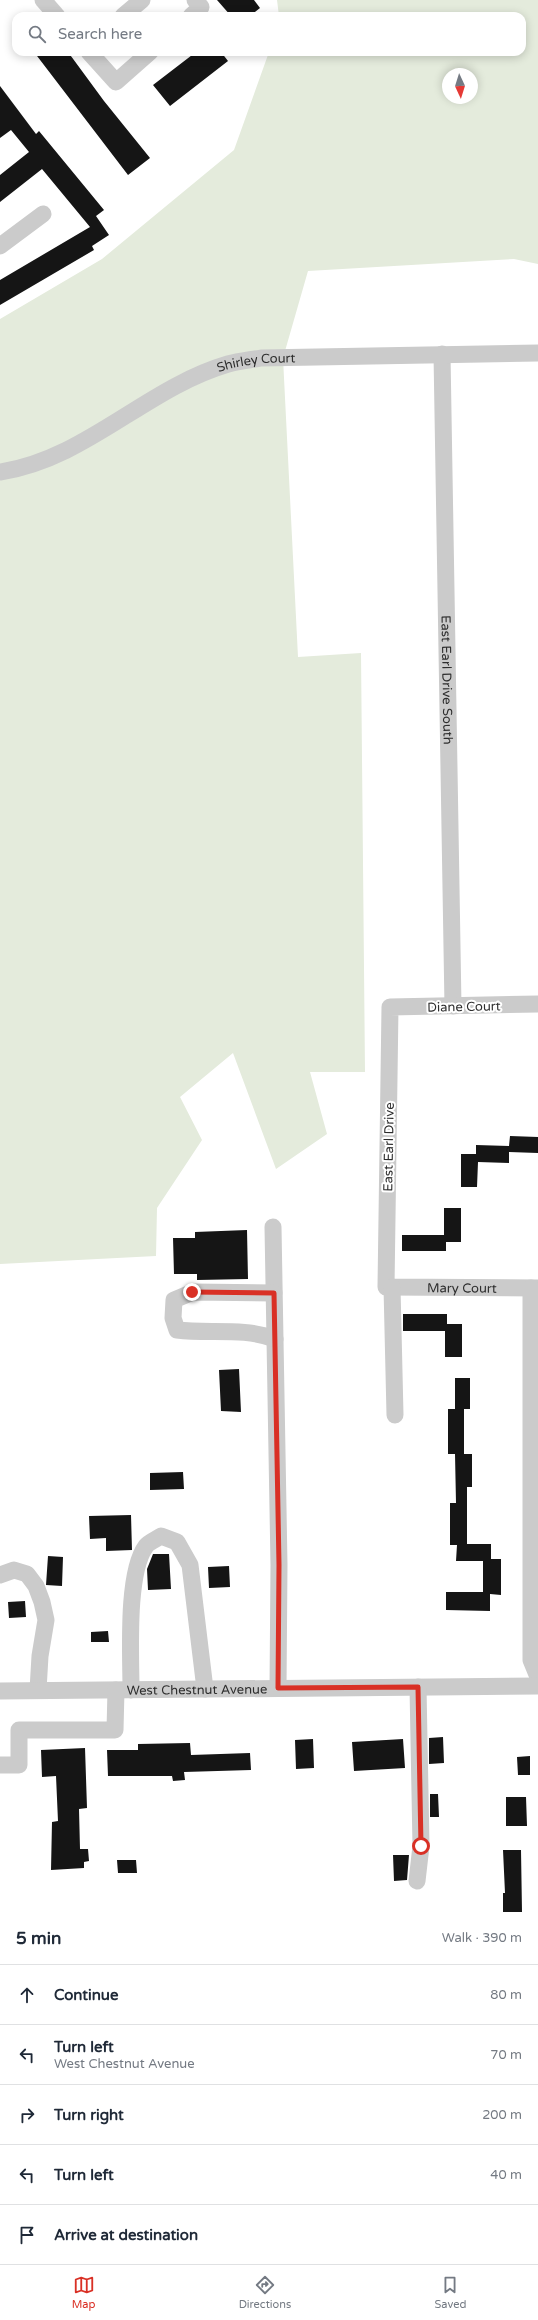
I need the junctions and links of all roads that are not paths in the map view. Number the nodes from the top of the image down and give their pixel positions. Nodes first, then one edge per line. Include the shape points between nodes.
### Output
1 (43, 0) edge
2 (142, 0) edge
3 (196, 0) edge
4 (54, 12) edge
5 (128, 12) edge
6 (195, 12) edge
7 (93, 56) edge
8 (145, 56) edge
9 (43, 214) dead end
10 (0, 246) edge
11 (538, 353) edge
12 (442, 354) junction
13 (0, 472) edge
14 (538, 1004) edge
15 (453, 1006) junction
16 (390, 1007) joint
17 (274, 1227) dead end
18 (389, 1287) junction
19 (535, 1288) edge
20 (274, 1293) junction
21 (274, 1339) junction
22 (395, 1415) dead end
23 (0, 1575) edge
24 (538, 1677) edge
25 (538, 1686) edge
26 (418, 1687) junction
27 (278, 1688) junction
28 (205, 1689) junction
29 (38, 1690) junction
30 (124, 1690) junction
31 (0, 1691) edge
32 (0, 1765) edge
33 (416, 1881) dead end

1 - 4 street
2 - 5 street
3 - 6 street via 201,7
7 - 8 street via 116,82
9 - 10 street
11 - 12 street, Shirley Court
12 - 13 street, Shirley Court via 261,358 228,364 186,381 71,449 28,466
12 - 15 street, East Earl Drive South
14 - 15 street, Diane Court
15 - 16 street, Diane Court
16 - 18 street, East Earl Drive
17 - 20 street
18 - 19 street, Mary Court
18 - 22 street, East Earl Drive
19 - 24 street via 531,1660
20 - 21 street
20 - 21 street via 192,1292 174,1300 173,1318 177,1330 231,1330 262,1334
21 - 27 street via 279,1565
23 - 29 street via 14,1570 27,1574 36,1586 42,1602 46,1620
25 - 26 street, West Chestnut Avenue
26 - 27 street, West Chestnut Avenue
26 - 33 street via 421,1846
27 - 28 street, West Chestnut Avenue
28 - 30 street, West Chestnut Avenue
28 - 30 street via 190,1565 178,1542 161,1536 146,1545 136,1569
29 - 30 street, West Chestnut Avenue
29 - 31 street, West Chestnut Avenue
30 - 32 street via 115,1730 19,1730 20,1765

